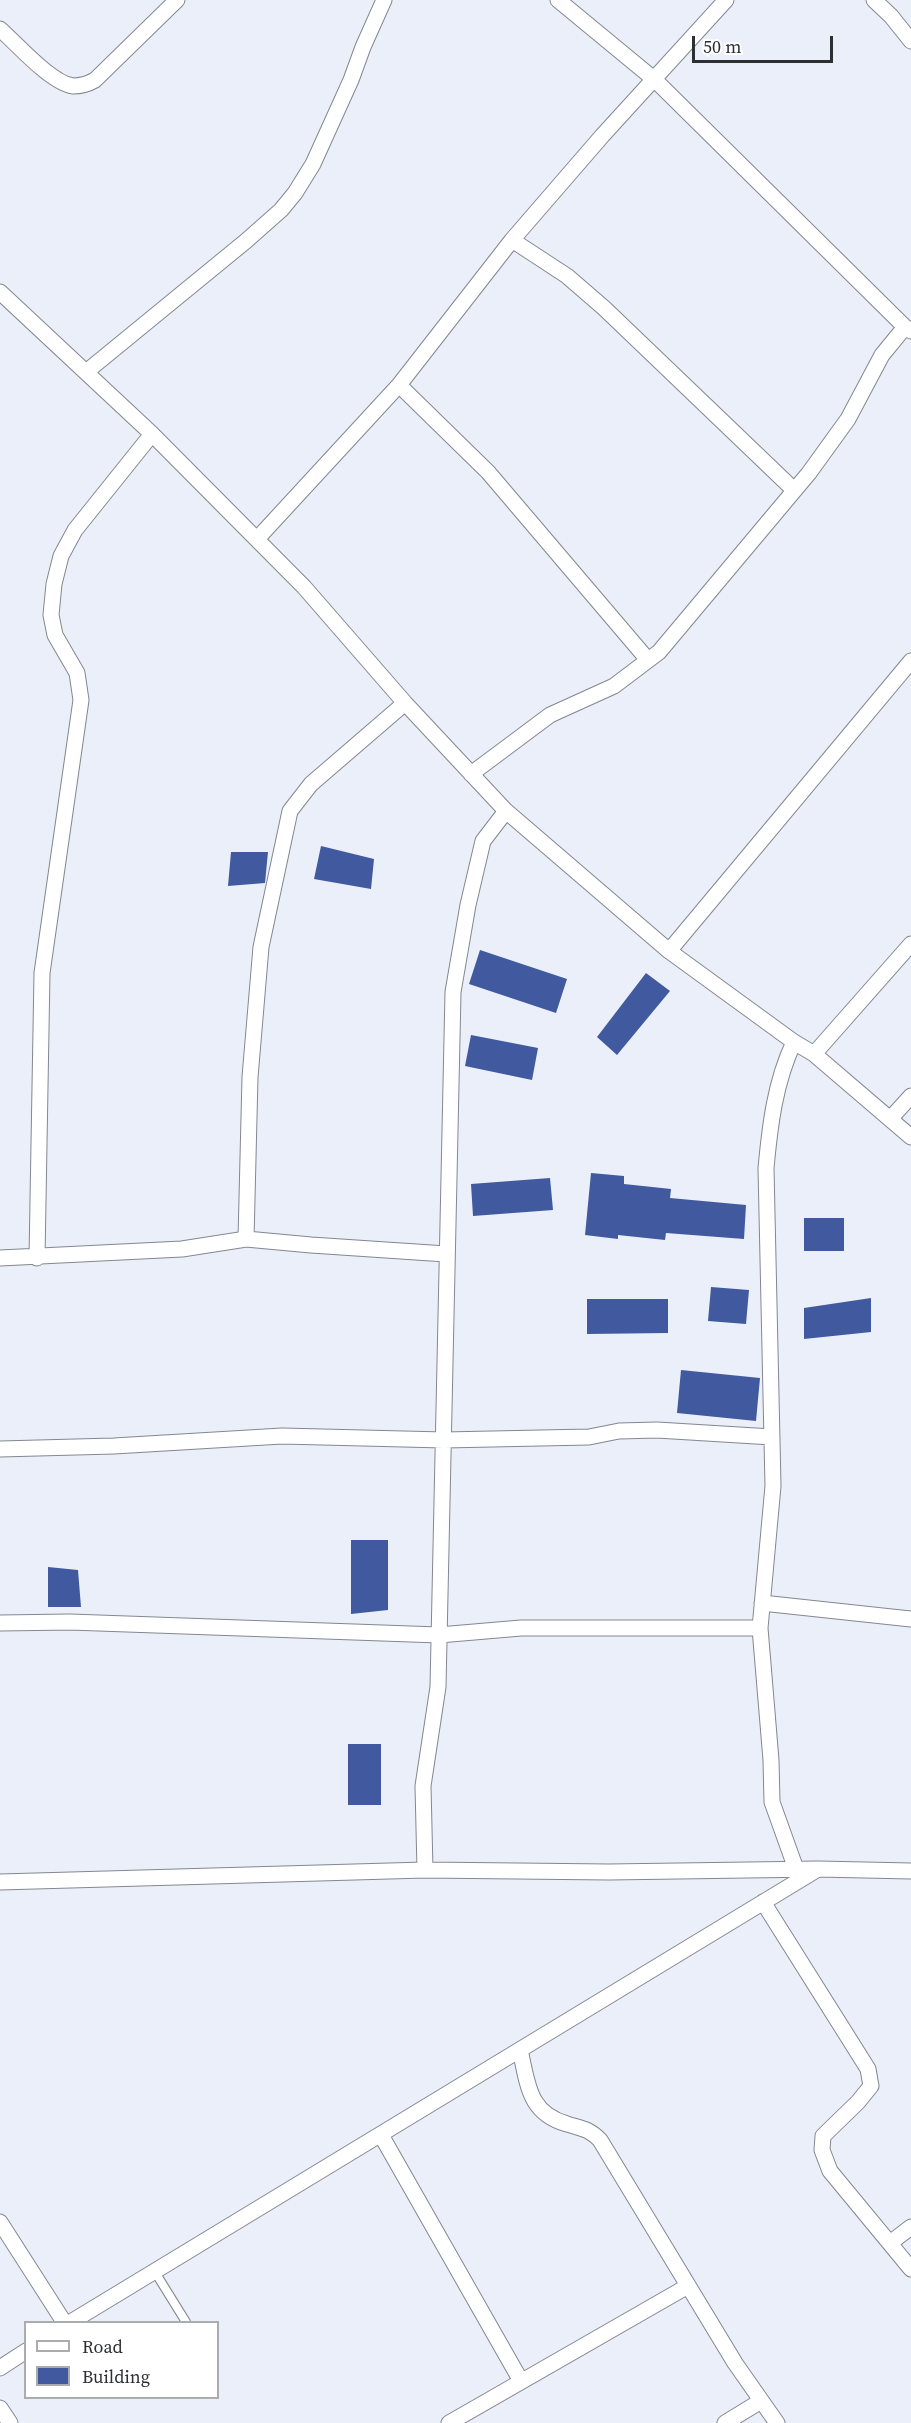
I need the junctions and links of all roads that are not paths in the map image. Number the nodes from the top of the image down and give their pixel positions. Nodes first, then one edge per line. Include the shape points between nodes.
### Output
1 (177, 0) edge
2 (384, 0) edge
3 (558, 0) edge
4 (726, 0) edge
5 (874, 0) edge
6 (0, 29) edge
7 (911, 41) edge
8 (655, 80) junction
9 (512, 240) junction
10 (0, 292) edge
11 (908, 328) edge
12 (86, 372) junction
13 (399, 385) junction
14 (152, 434) junction
15 (794, 490) junction
16 (257, 539) junction
17 (648, 660) junction
18 (911, 661) edge
19 (405, 703) junction
20 (471, 774) junction
21 (506, 811) junction
22 (911, 944) edge
23 (669, 951) junction
24 (794, 1042) junction
25 (814, 1054) junction
26 (911, 1096) edge
27 (890, 1119) junction
28 (911, 1137) edge
29 (246, 1239) junction
30 (446, 1254) junction
31 (0, 1258) edge
32 (37, 1258) junction
33 (772, 1437) junction
34 (444, 1440) junction
35 (0, 1449) edge
36 (762, 1603) junction
37 (911, 1619) edge
38 (0, 1623) edge
39 (760, 1628) junction
40 (439, 1635) junction
41 (796, 1869) junction
42 (818, 1869) junction
43 (425, 1870) junction
44 (911, 1871) edge
45 (0, 1882) edge
46 (763, 1902) junction
47 (520, 2050) junction
48 (381, 2135) junction
49 (0, 2222) edge
50 (911, 2227) edge
51 (890, 2243) junction
52 (911, 2269) edge
53 (155, 2272) junction
54 (688, 2286) junction
55 (63, 2321) edge
56 (73, 2321) edge
57 (185, 2321) edge
58 (24, 2352) edge
59 (0, 2368) edge
60 (521, 2381) junction
61 (761, 2401) junction
62 (0, 2408) edge
63 (10, 2423) edge
64 (449, 2423) edge
65 (725, 2423) edge
66 (777, 2423) edge

1 - 6 street via 87,85 72,86 54,77
2 - 12 street via 313,164 295,193 246,241
3 - 8 street
4 - 8 street
5 - 7 street
8 - 9 street
8 - 11 street
9 - 13 street
9 - 15 street via 567,276 604,308
10 - 12 street
11 - 15 street via 882,355 848,419
12 - 14 street
13 - 16 street
13 - 17 street via 489,472
14 - 16 street
14 - 32 street via 75,530 61,556 54,584 51,615 55,634 77,673 81,700 42,973
15 - 17 street via 659,652
16 - 19 street
17 - 20 street via 614,686 550,715
18 - 23 street
19 - 20 street
19 - 29 street via 311,784 290,811 261,947 250,1077
20 - 21 street
21 - 23 street
21 - 30 street via 483,841 453,992
22 - 25 street
23 - 24 street
24 - 25 street
24 - 33 street via 780,1076 766,1168
25 - 27 street
26 - 27 street
27 - 28 street
29 - 30 street
29 - 32 street via 182,1250
30 - 34 street
31 - 32 street
33 - 34 street via 657,1430 589,1437
33 - 36 street
34 - 35 street via 282,1436
34 - 40 street
36 - 37 street
36 - 39 street
38 - 40 street
39 - 40 street via 521,1628
39 - 41 street via 772,1802
40 - 43 street via 438,1687 423,1786
41 - 42 street
41 - 43 street
42 - 44 street
42 - 46 street
43 - 45 street
46 - 47 street
46 - 51 street via 868,2069 871,2086 824,2136 822,2150 830,2172
47 - 48 street
47 - 54 street via 532,2099 552,2119 590,2130 600,2140
48 - 53 street
48 - 60 street
49 - 55 street
50 - 51 street
51 - 52 street
53 - 56 street
53 - 57 lane
54 - 60 street
54 - 61 street
58 - 59 street
60 - 64 street
61 - 65 street
61 - 66 street
62 - 63 street

